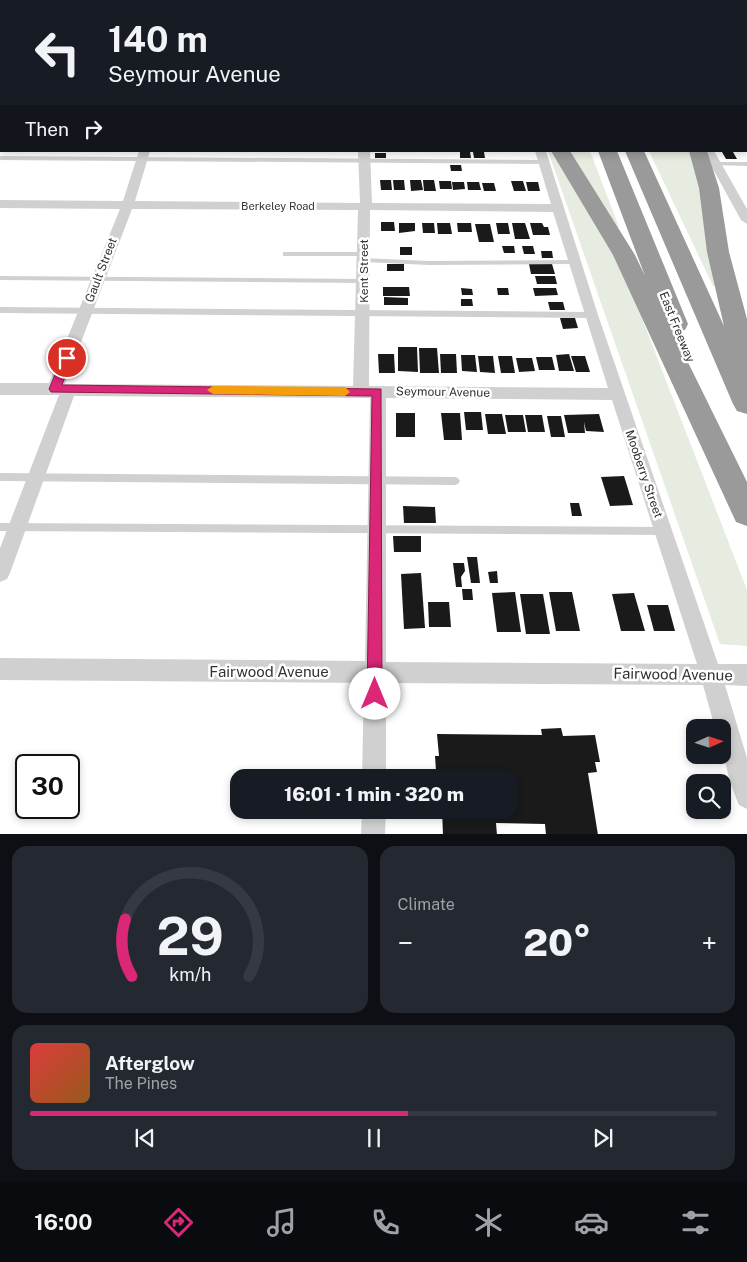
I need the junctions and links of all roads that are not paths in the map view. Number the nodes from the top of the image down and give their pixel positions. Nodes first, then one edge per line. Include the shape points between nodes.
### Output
1 (561, 152) edge
2 (607, 152) edge
3 (634, 152) edge
4 (698, 152) edge
5 (709, 152) edge
6 (143, 155) edge
7 (364, 156) edge
8 (542, 156) edge
9 (0, 158) edge
10 (715, 164) junction
11 (747, 164) edge
12 (0, 204) edge
13 (127, 205) junction
14 (365, 206) junction
15 (557, 208) junction
16 (745, 212) edge
17 (285, 254) dead end
18 (364, 257) junction
19 (573, 262) junction
20 (0, 278) edge
21 (98, 279) junction
22 (364, 281) junction
23 (0, 310) edge
24 (85, 311) junction
25 (363, 313) junction
26 (591, 315) junction
27 (747, 367) edge
28 (0, 388) edge
29 (62, 389) junction
30 (369, 392) junction
31 (617, 394) junction
32 (747, 404) edge
33 (36, 476) junction
34 (0, 477) edge
35 (377, 480) junction
36 (455, 481) dead end
37 (747, 502) edge
38 (747, 513) edge
39 (8, 527) edge
40 (376, 530) junction
41 (664, 531) junction
42 (0, 573) edge
43 (0, 669) edge
44 (375, 672) junction
45 (710, 675) junction
46 (747, 675) edge
47 (374, 769) edge
48 (747, 797) edge
49 (374, 819) edge
50 (374, 834) edge

1 - 38 highway via 624,255
2 - 37 highway, East Freeway
3 - 32 highway
4 - 27 highway via 709,188 718,252
5 - 10 street
6 - 7 lane
6 - 9 lane
6 - 13 street, Gault Street
7 - 8 lane
7 - 14 street, Kent Street
8 - 15 street, Mooberry Street
10 - 11 lane
10 - 16 street
12 - 13 street, Berkeley Road
13 - 14 street, Berkeley Road
13 - 21 street, Gault Street
14 - 15 street, Berkeley Road
14 - 18 street, Kent Street
15 - 19 street, Mooberry Street
17 - 18 lane
18 - 19 lane via 429,263
18 - 22 street, Kent Street
19 - 26 street, Mooberry Street
20 - 21 lane
21 - 22 lane
21 - 24 street, Gault Street
22 - 25 street, Kent Street
23 - 24 lane
24 - 25 lane
24 - 29 street, Gault Street
25 - 26 lane
25 - 30 street, Kent Street
26 - 31 street, Mooberry Street
28 - 29 street, Seymour Avenue
29 - 30 street, Seymour Avenue
29 - 33 street, Gault Street
30 - 31 street, Seymour Avenue
30 - 35 street, Kent Street
31 - 41 street, Mooberry Street
33 - 34 lane
33 - 35 lane
33 - 39 street, Gault Street
35 - 36 lane
35 - 40 street, Kent Street
39 - 40 lane
39 - 42 street, Gault Street
40 - 41 lane
40 - 44 street, Kent Street
41 - 45 street, Mooberry Street
43 - 44 street, Fairwood Avenue
44 - 45 street, Fairwood Avenue
44 - 47 street, Kent Street
45 - 46 street, Fairwood Avenue
45 - 48 street, Mooberry Street
49 - 50 street

